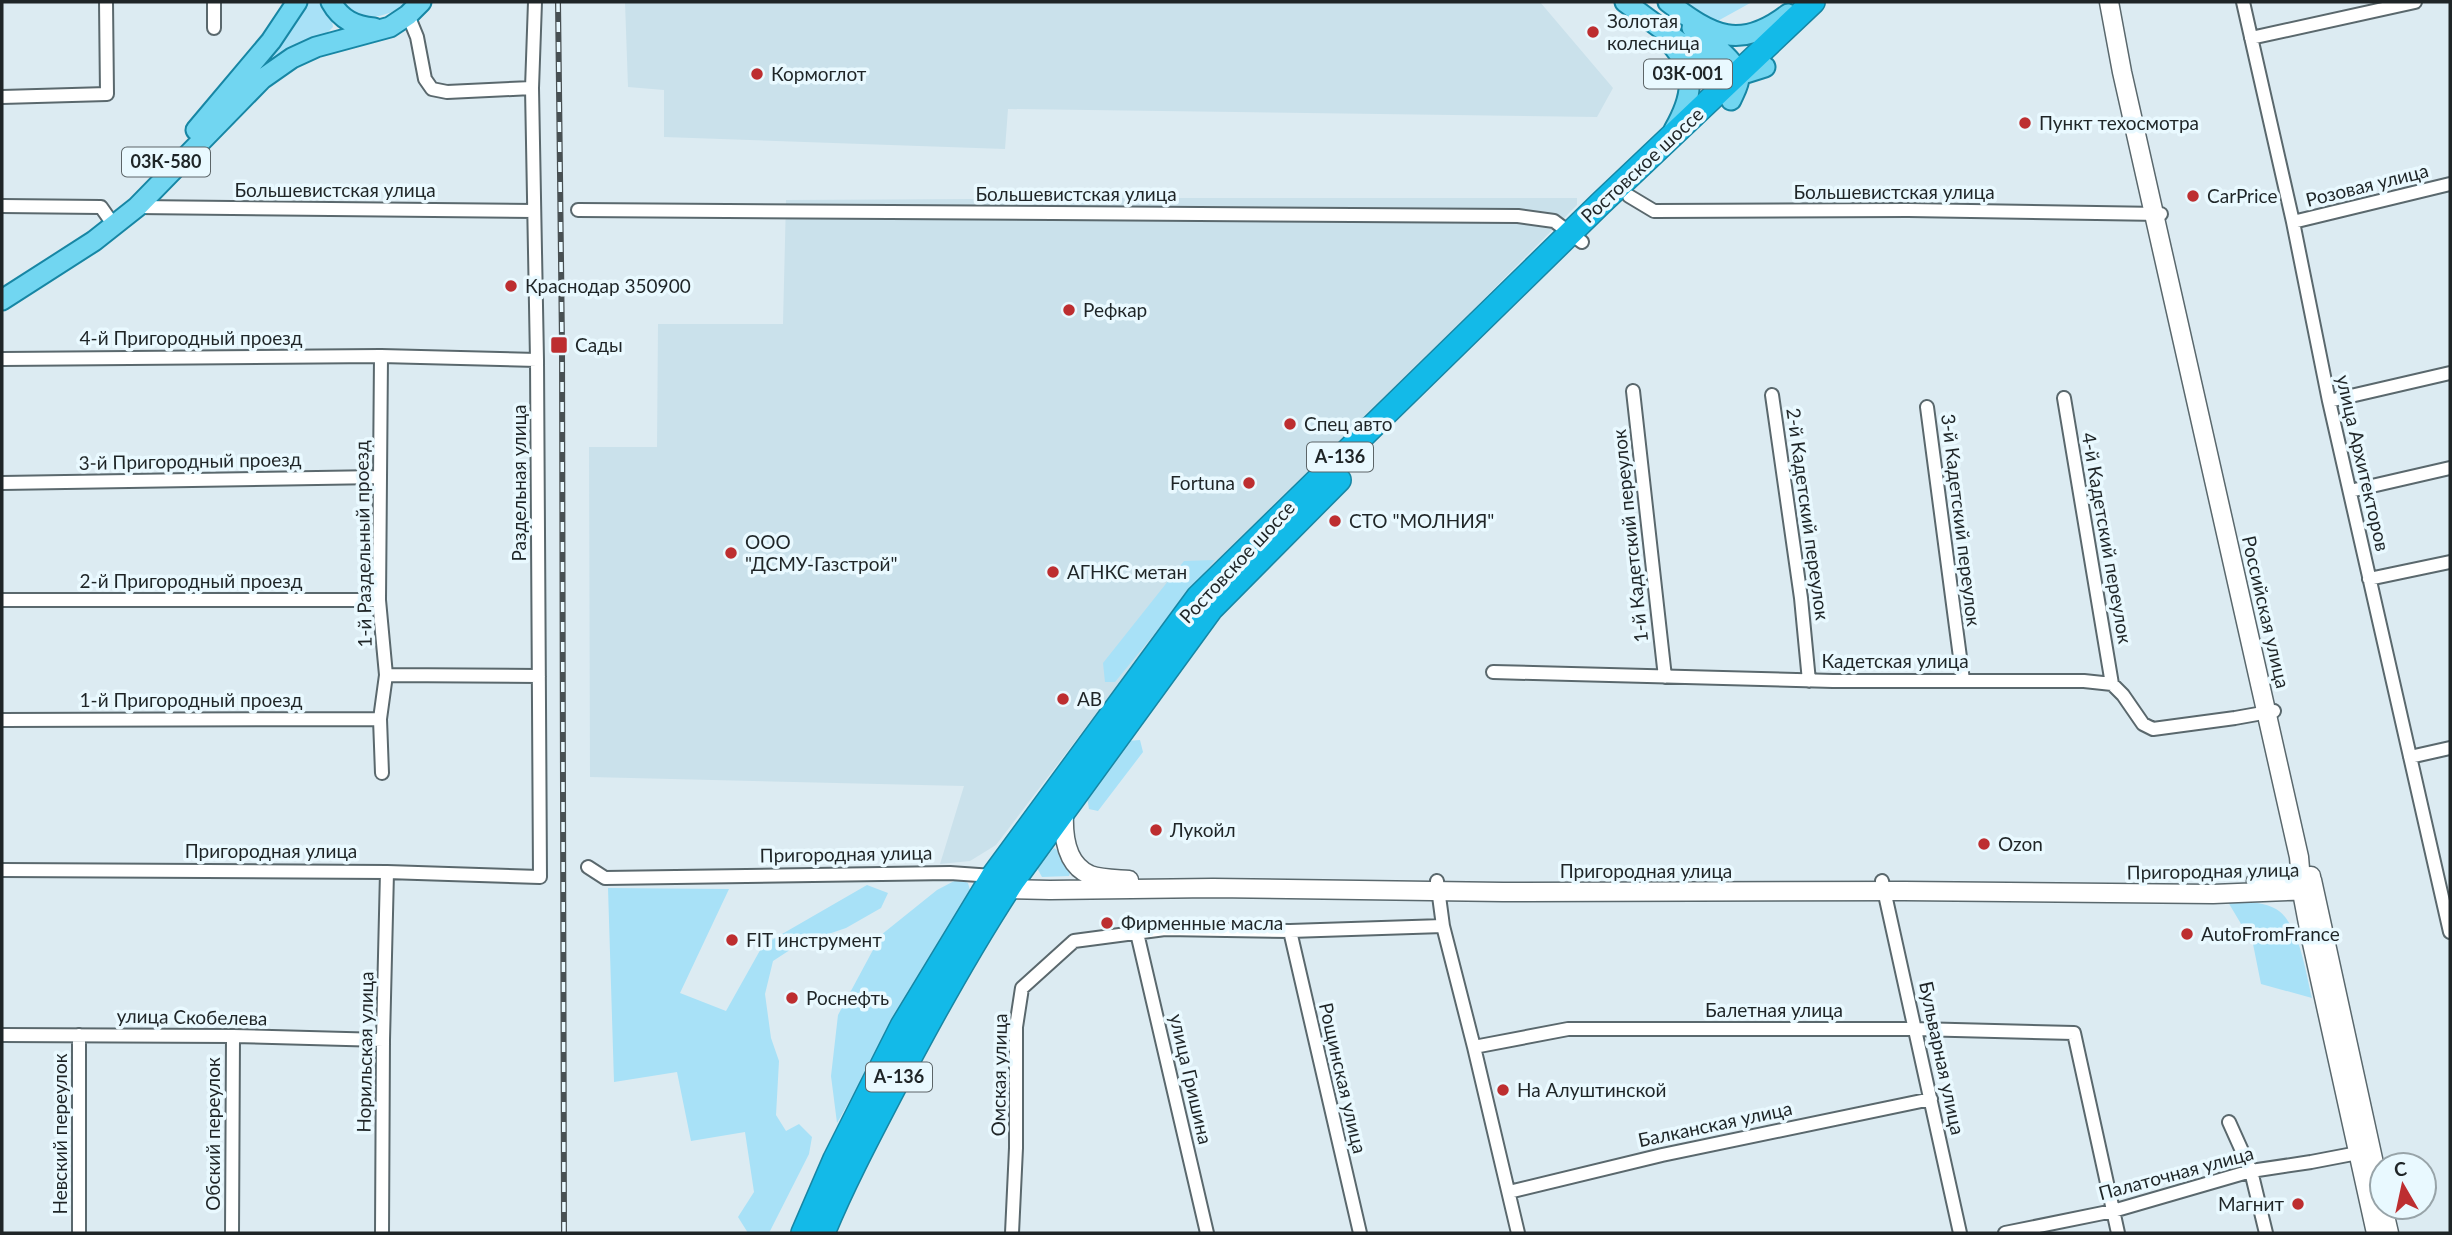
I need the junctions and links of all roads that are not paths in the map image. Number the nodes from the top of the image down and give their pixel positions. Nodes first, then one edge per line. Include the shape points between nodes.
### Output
1 (106, 2) edge
2 (214, 2) edge
3 (297, 2) edge
4 (331, 2) edge
5 (535, 2) edge
6 (1625, 2) edge
7 (1661, 2) edge
8 (1668, 2) edge
9 (1802, 2) edge
10 (1813, 2) edge
11 (1831, 2) edge
12 (2109, 2) edge
13 (2118, 2) edge
14 (2243, 2) edge
15 (2416, 2) edge
16 (415, 8) edge
17 (1645, 17) junction
18 (214, 28) dead end
19 (382, 29) junction
20 (2251, 38) junction
21 (1765, 66) junction
22 (1739, 74) junction
23 (532, 88) junction
24 (2, 97) edge
25 (1731, 100) junction
26 (1669, 140) junction
27 (2450, 184) edge
28 (1629, 196) junction
29 (2, 206) edge
30 (137, 208) junction
31 (578, 210) dead end
32 (534, 211) junction
33 (2158, 215) junction
34 (108, 217) junction
35 (2293, 222) junction
36 (1576, 237) junction
37 (2, 288) edge
38 (2, 300) edge
39 (381, 356) junction
40 (2, 359) edge
41 (537, 360) junction
42 (2450, 373) edge
43 (1633, 391) dead end
44 (1772, 395) dead end
45 (2064, 398) dead end
46 (2329, 401) junction
47 (1927, 407) dead end
48 (2450, 468) edge
49 (380, 477) junction
50 (2, 483) edge
51 (2350, 491) junction
52 (2450, 562) edge
53 (2370, 579) junction
54 (2, 600) edge
55 (379, 600) junction
56 (1493, 672) dead end
57 (386, 675) junction
58 (539, 676) junction
59 (1665, 677) junction
60 (1963, 680) junction
61 (1809, 681) junction
62 (2112, 684) junction
63 (2271, 711) junction
64 (380, 719) junction
65 (2, 720) edge
66 (2450, 748) edge
67 (2410, 757) junction
68 (382, 773) dead end
69 (1064, 813) junction
70 (588, 867) dead end
71 (2, 870) edge
72 (387, 872) junction
73 (540, 877) joint
74 (1129, 880) junction
75 (997, 881) junction
76 (2307, 884) junction
77 (1437, 886) junction
78 (1884, 886) junction
79 (1443, 926) junction
80 (1290, 931) junction
81 (2450, 932) edge
82 (1137, 933) junction
83 (1916, 1029) junction
84 (2, 1035) edge
85 (79, 1035) junction
86 (233, 1036) junction
87 (383, 1040) junction
88 (1475, 1047) junction
89 (1931, 1099) junction
90 (2229, 1122) dead end
91 (2364, 1151) junction
92 (2368, 1162) edge
93 (2251, 1171) junction
94 (1509, 1192) junction
95 (2113, 1211) junction
96 (79, 1233) edge
97 (232, 1233) edge
98 (382, 1233) edge
99 (803, 1233) edge
100 (823, 1233) edge
101 (1012, 1233) edge
102 (1207, 1233) edge
103 (1360, 1233) edge
104 (1518, 1233) edge
105 (1960, 1233) edge
106 (2005, 1233) edge
107 (2118, 1233) edge
108 (2266, 1233) edge
109 (2376, 1233) edge

1 - 24 street via 107,94
2 - 18 street
3 - 34 main road, 03К-580 via 271,41 182,146
4 - 19 main road via 352,23
5 - 23 street, Раздельная улица
6 - 17 main road, 03К-001
7 - 22 main road, 03К-001 via 1728,59
8 - 9 main road, 03К-001 via 1702,26 1742,36 1770,27
10 - 22 highway, Ростовское шоссе / А-136
11 - 21 highway, Ростовское шоссе / А-136
12 - 33 street, Российская улица
13 - 33 street, Российская улица
14 - 20 street, улица Архитекторов
15 - 20 street
16 - 19 main road
16 - 23 street via 425,79 432,89
17 - 22 main road, 03К-001 via 1721,74
17 - 26 main road, 03К-001 via 1674,48 1689,79 1688,101
19 - 30 main road, 03К-580 via 316,47 262,79
20 - 35 street, улица Архитекторов
21 - 22 main road, А-136
21 - 25 highway, Ростовское шоссе / А-136
22 - 25 main road, А-136
22 - 26 highway, Ростовское шоссе / А-136
23 - 32 street, Раздельная улица
25 - 28 highway, Ростовское шоссе / А-136
26 - 36 highway, Ростовское шоссе / А-136
27 - 35 street, Розовая улица
28 - 33 street, Большевистская улица via 1654,211
28 - 36 highway, Ростовское шоссе / А-136
29 - 34 street via 101,207
30 - 32 street, Большевистская улица
30 - 38 main road, 03К-580
31 - 36 street, Большевистская улица via 1518,216 1554,221
32 - 41 street, Раздельная улица
33 - 63 street, Российская улица
34 - 37 main road, 03К-580
35 - 46 street, улица Архитекторов
36 - 69 highway, Ростовское шоссе / А-136 via 1514,306 1211,609
36 - 75 highway, Ростовское шоссе / А-136 via 1198,597
39 - 40 street, 4-й Пригородный проезд
39 - 41 street, 4-й Пригородный проезд
39 - 49 street, 1-й Раздельный проезд
41 - 58 street, Раздельная улица
42 - 46 street
43 - 59 street, 1-й Кадетский переулок
44 - 61 street, 2-й Кадетский переулок
45 - 62 street, 4-й Кадетский переулок
46 - 51 street, улица Архитекторов
47 - 60 street, 3-й Кадетский переулок
48 - 51 street
49 - 50 street, 3-й Пригородный проезд
49 - 55 street, 1-й Раздельный проезд
51 - 53 street, улица Архитекторов
52 - 53 street
53 - 67 street, улица Архитекторов
54 - 55 street, 2-й Пригородный проезд
55 - 57 street, 1-й Раздельный проезд
56 - 59 street, Кадетская улица
57 - 58 street
57 - 64 street, 1-й Раздельный проезд
58 - 73 street, Раздельная улица
59 - 61 street, Кадетская улица
60 - 61 street, Кадетская улица
60 - 62 street, Кадетская улица
62 - 63 street via 2143,724 2153,729
63 - 76 street, Российская улица
64 - 65 street, 1-й Пригородный проезд
64 - 68 street, 1-й Раздельный проезд
66 - 67 street
67 - 81 street, улица Архитекторов
69 - 74 street via 1066,846 1081,868 1091,875
69 - 75 highway, Ростовское шоссе / А-136
70 - 75 street, Пригородная улица via 605,878 950,873
71 - 72 street, Пригородная улица
72 - 73 street, Пригородная улица
72 - 87 street, Норильская улица
74 - 75 street, Пригородная улица
74 - 77 street, Пригородная улица via 1213,878
75 - 77 street, Пригородная улица
75 - 99 highway, Ростовское шоссе / А-136 via 902,1026
75 - 100 highway, Ростовское шоссе / А-136 via 984,925 921,1034
76 - 78 street, Пригородная улица via 2213,894
76 - 91 street, Российская улица
77 - 78 street, Пригородная улица
77 - 79 street
78 - 83 street, Бульварная улица
79 - 80 street
79 - 88 street
80 - 82 street via 1165,929
80 - 103 street, Рощинская улица
82 - 101 street, Омская улица via 1074,942 1022,988 1016,1027
82 - 102 street, улица Гришина
83 - 88 street, Балетная улица via 1568,1029
83 - 89 street, Бульварная улица
83 - 95 street, Балетная улица via 2074,1033
84 - 85 street, улица Скобелева
85 - 86 street, улица Скобелева
85 - 96 street, Невский переулок
86 - 87 street, улица Скобелева
86 - 97 street, Обский переулок
87 - 98 street, Норильская улица
88 - 94 street
89 - 94 street, Балканская улица
89 - 105 street, Бульварная улица
90 - 93 street
91 - 92 street, Российская улица
91 - 93 street, Палаточная улица
91 - 109 street, Российская улица
93 - 95 street, Палаточная улица
93 - 108 street
94 - 104 street
95 - 106 street, Палаточная улица
95 - 107 street

